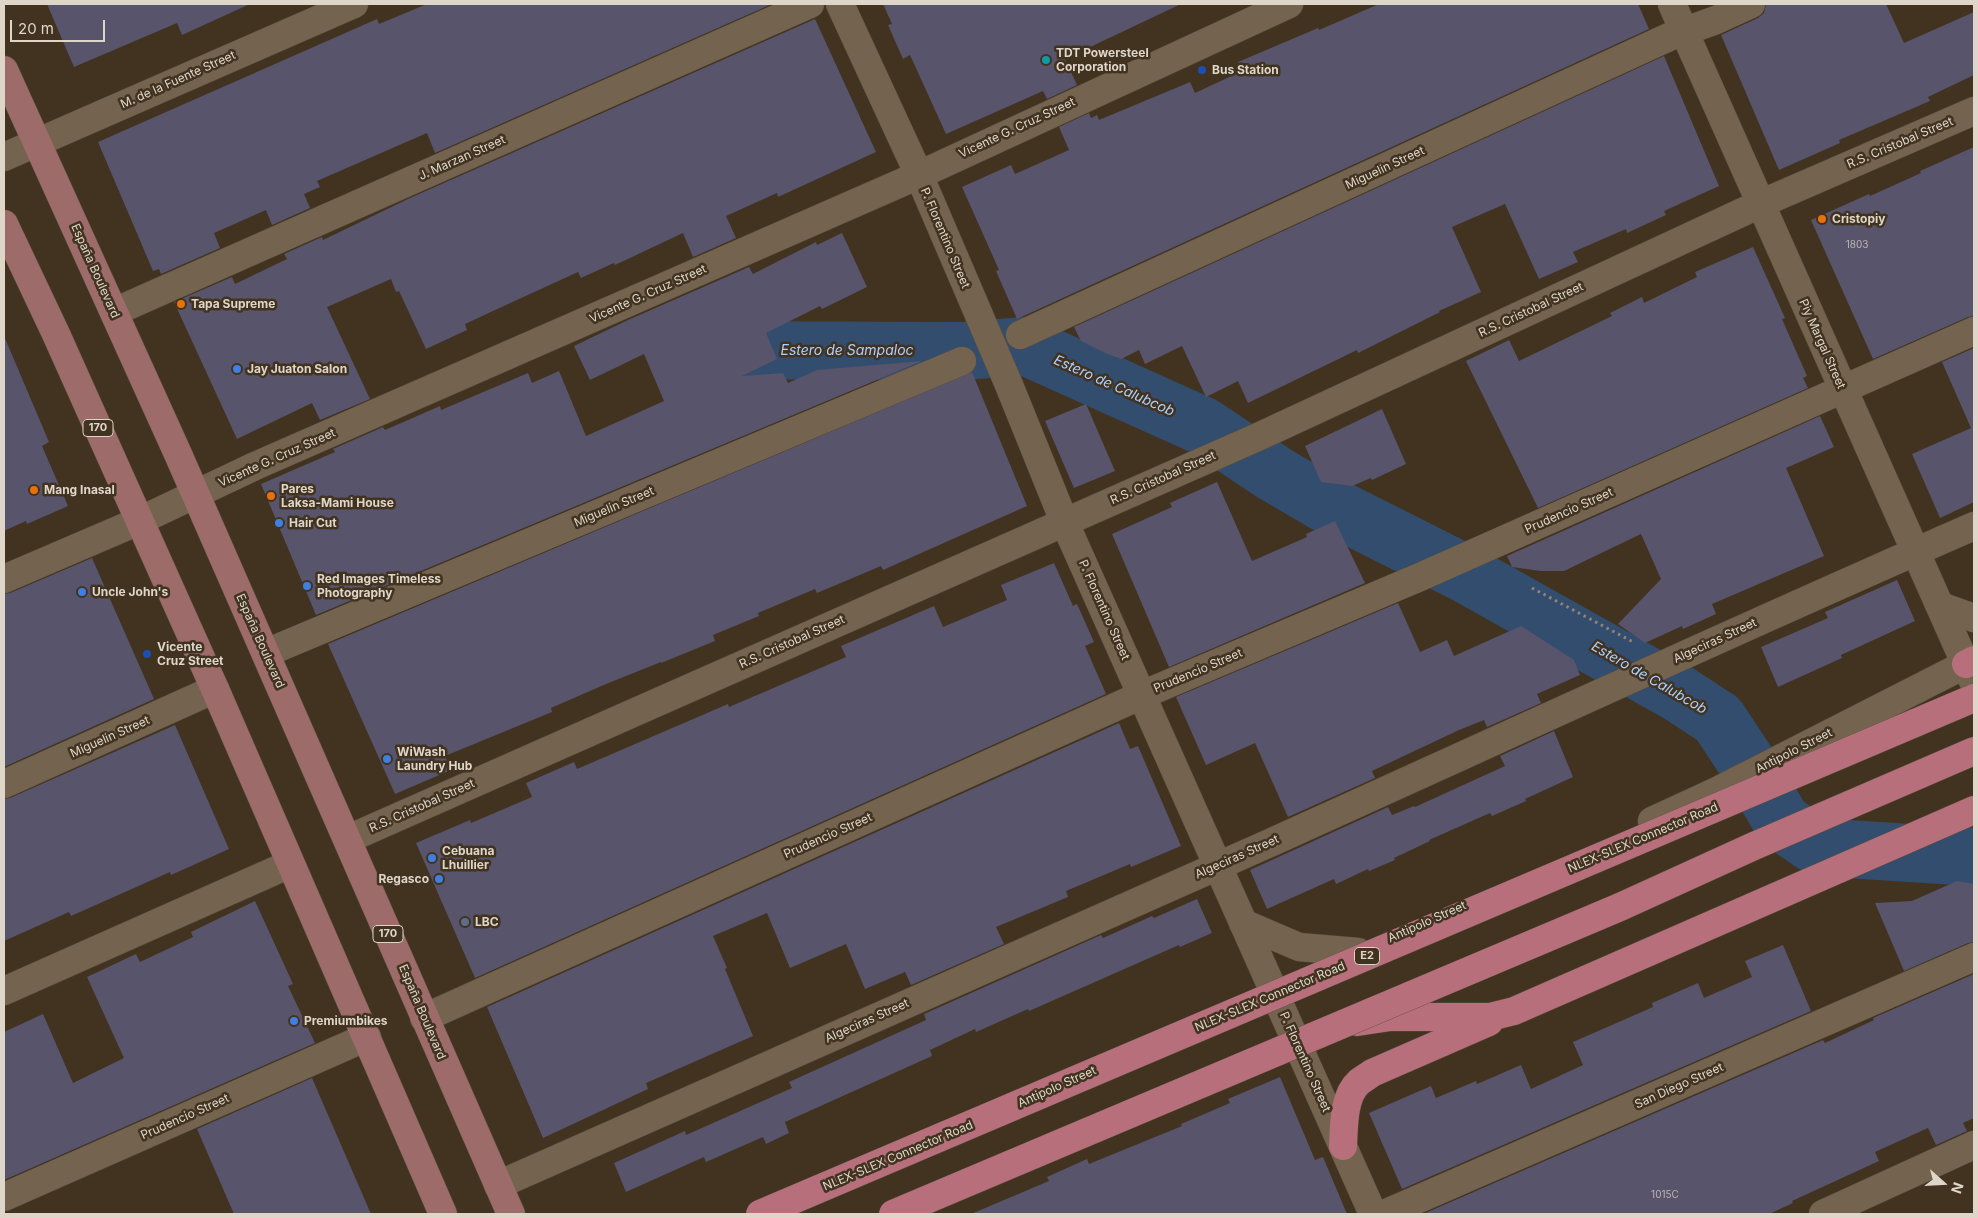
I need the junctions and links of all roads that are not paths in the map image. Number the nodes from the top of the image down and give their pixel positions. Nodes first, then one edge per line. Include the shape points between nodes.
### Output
1 (354, 4) edge
2 (810, 4) edge
3 (840, 4) edge
4 (1289, 4) edge
5 (1672, 4) edge
6 (1751, 4) edge
7 (1683, 32) junction
8 (4, 70) edge
9 (1974, 111) edge
10 (38, 143) junction
11 (4, 157) edge
12 (919, 175) junction
13 (1760, 204) junction
14 (4, 224) edge
15 (114, 312) junction
16 (1974, 332) edge
17 (1020, 335) dead end
18 (962, 361) dead end
19 (1843, 390) junction
20 (196, 495) junction
21 (139, 521) junction
22 (1064, 521) junction
23 (1974, 526) edge
24 (1915, 552) junction
25 (4, 579) edge
26 (1940, 606) junction
27 (1974, 618) edge
28 (266, 653) junction
29 (1971, 669) edge
30 (216, 689) junction
31 (1142, 695) junction
32 (1974, 698) edge
33 (1974, 751) edge
34 (4, 784) edge
35 (1974, 810) edge
36 (348, 839) junction
37 (290, 864) junction
38 (1218, 866) junction
39 (1243, 922) junction
40 (1358, 952) junction
41 (1974, 957) edge
42 (1273, 990) junction
43 (4, 991) edge
44 (1514, 1011) junction
45 (424, 1018) junction
46 (367, 1037) junction
47 (1296, 1041) junction
48 (1974, 1145) edge
49 (1343, 1146) junction
50 (498, 1184) junction
51 (4, 1197) edge
52 (440, 1213) edge
53 (511, 1214) edge
54 (760, 1214) edge
55 (772, 1214) edge
56 (893, 1214) edge
57 (913, 1214) edge
58 (1373, 1214) edge
59 (1384, 1214) edge
60 (1823, 1214) edge

1 - 10 street, M. de la Fuente Street
2 - 15 street, J. Marzan Street
3 - 12 street, P. Florentino Street
4 - 12 street, Vicente G. Cruz Street
5 - 7 street, Piy Margal Street
6 - 7 street, Miguelin Street
7 - 13 street, Piy Margal Street
7 - 17 street, Miguelin Street
8 - 10 main road, España Boulevard / 170
9 - 13 street, R.S. Cristobal Street
10 - 11 street, M. de la Fuente Street
10 - 15 main road, España Boulevard / 170
12 - 20 street, Vicente G. Cruz Street via 255,466
12 - 22 street, P. Florentino Street
13 - 19 street, Piy Margal Street
13 - 22 street, R.S. Cristobal Street via 1260,436
14 - 21 main road, 170
15 - 20 main road, España Boulevard / 170
16 - 19 street, Prudencio Street
18 - 28 street, Miguelin Street
19 - 24 street, Piy Margal Street
19 - 31 street, Prudencio Street via 1469,556
20 - 21 street, Vicente G. Cruz Street
20 - 28 main road, España Boulevard / 170
21 - 25 street, Vicente G. Cruz Street
21 - 30 main road, 170
22 - 31 street, P. Florentino Street
22 - 36 street, R.S. Cristobal Street
23 - 24 street, Algeciras Street
24 - 26 street, Piy Margal Street
24 - 38 street, Algeciras Street
26 - 27 street
26 - 29 street, Piy Margal Street
28 - 36 main road, España Boulevard / 170
29 - 40 street, Antipolo Street via 1715,792
30 - 34 street, Miguelin Street
30 - 37 main road, 170
31 - 38 street, P. Florentino Street
31 - 45 street, Prudencio Street
32 - 54 highway, NLEX-SLEX Connector Road / E2, bridge
33 - 56 highway, bridge via 1611,911
35 - 44 highway
36 - 45 main road, España Boulevard / 170
37 - 43 street
37 - 46 main road, 170
38 - 39 street, P. Florentino Street
38 - 50 street, Algeciras Street
39 - 40 street via 1299,947
39 - 42 street, P. Florentino Street
40 - 42 street, Antipolo Street
41 - 59 street, San Diego Street
42 - 47 street, P. Florentino Street
42 - 55 street, Antipolo Street
44 - 47 highway via 1490,1017 1367,1019
44 - 49 highway via 1372,1073 1358,1083 1349,1099
45 - 50 main road, España Boulevard / 170
46 - 51 street, Prudencio Street
46 - 52 main road, 170
47 - 49 street, P. Florentino Street
47 - 57 street
48 - 60 street
49 - 58 street, P. Florentino Street
50 - 53 main road, España Boulevard / 170

